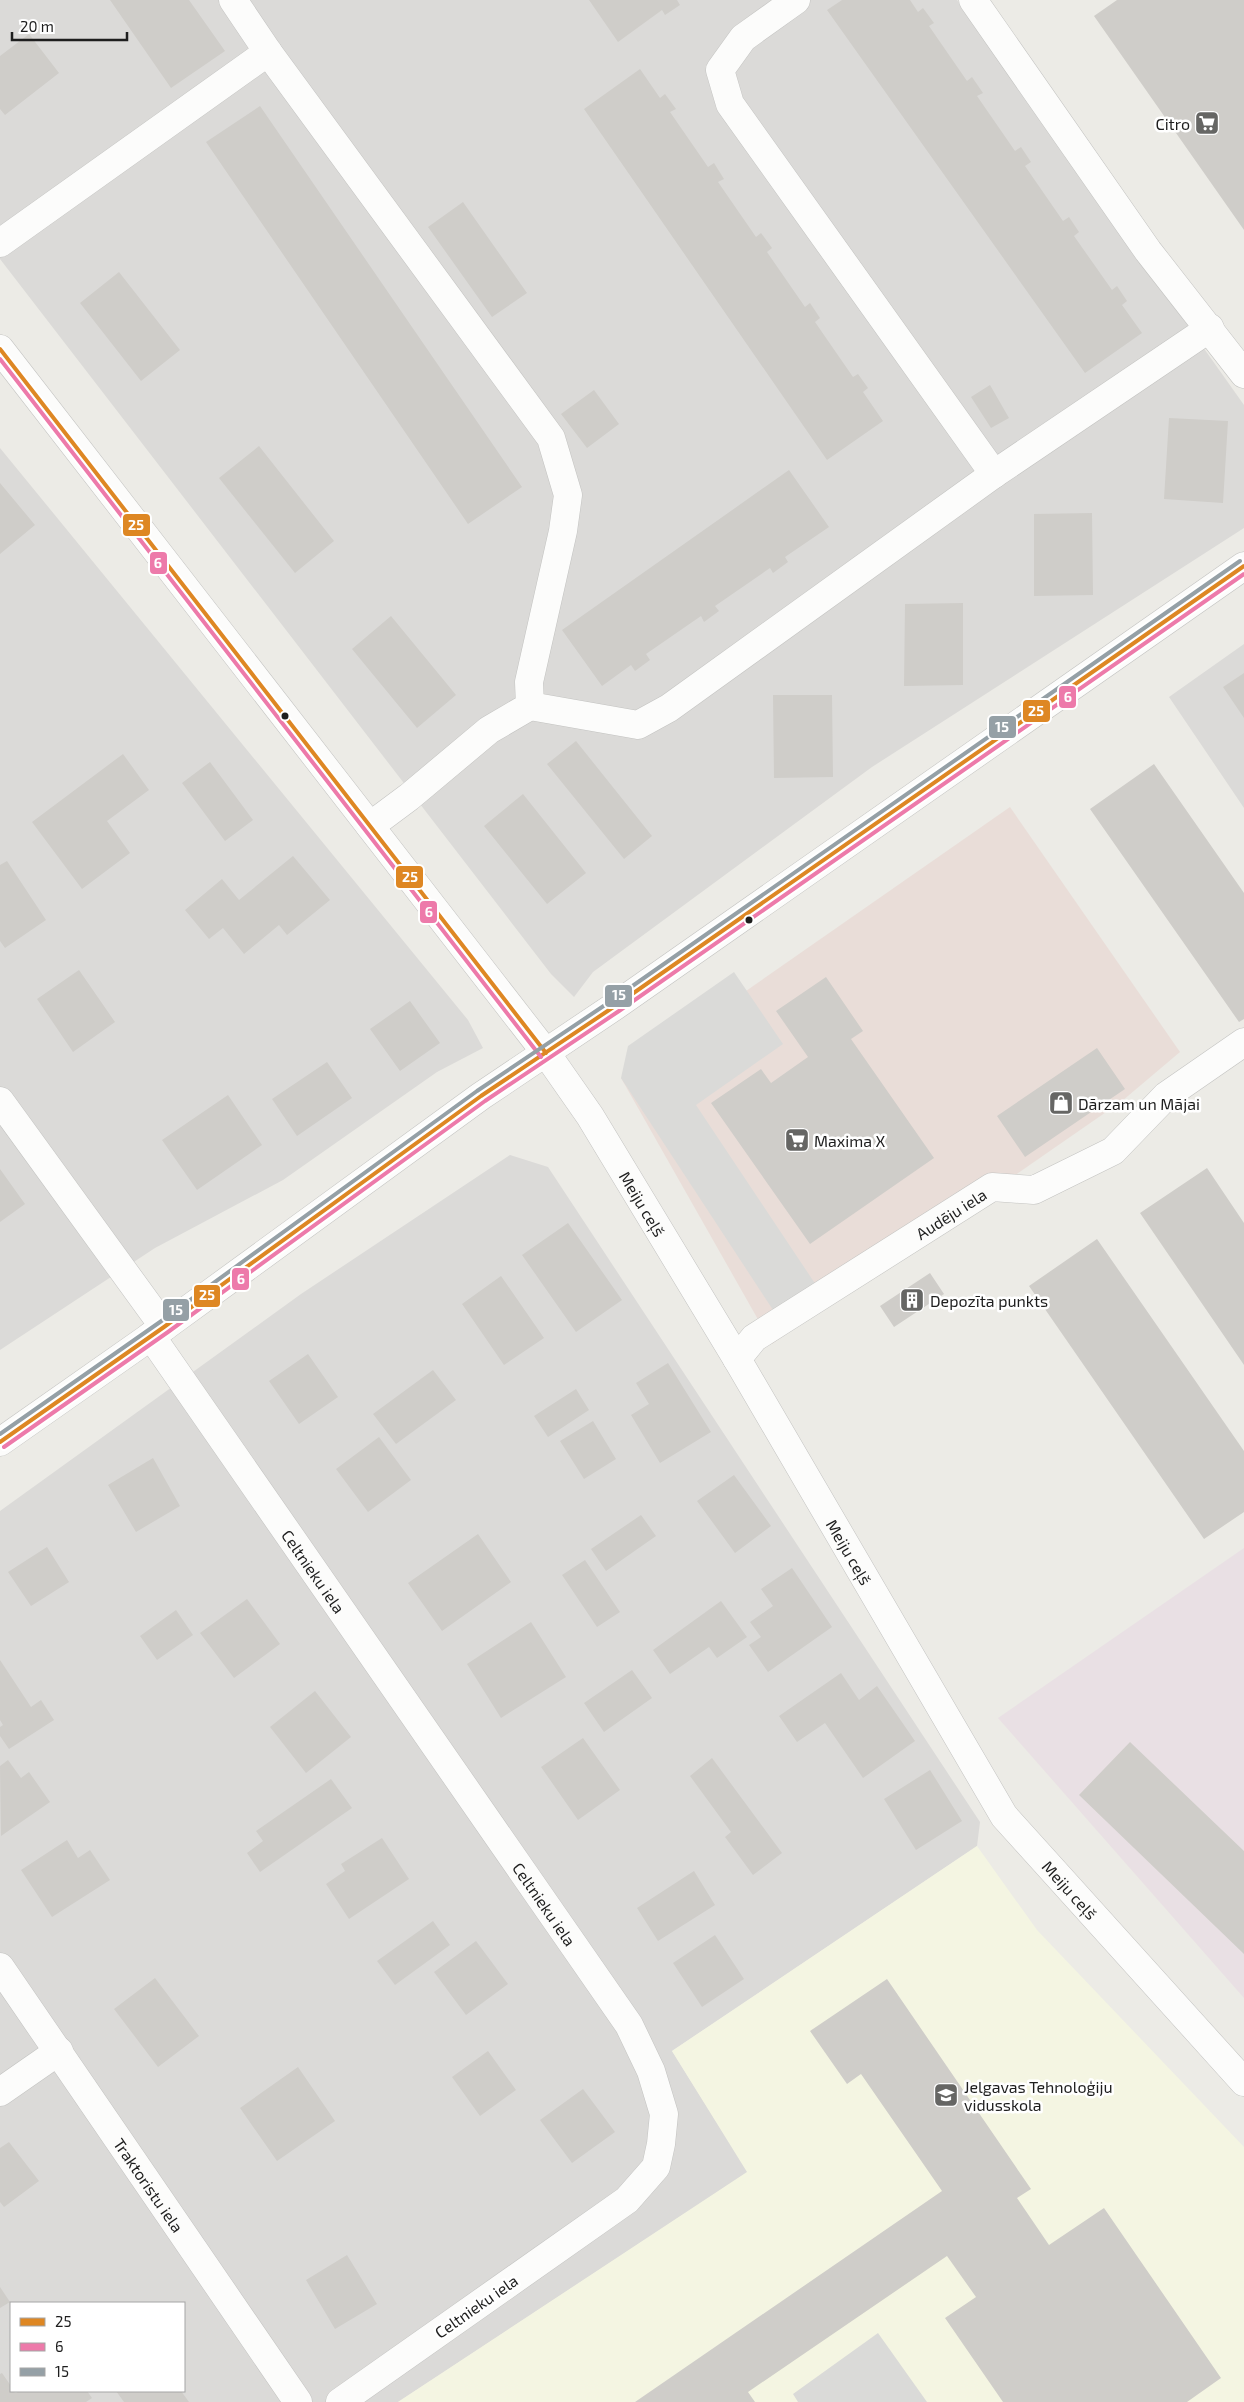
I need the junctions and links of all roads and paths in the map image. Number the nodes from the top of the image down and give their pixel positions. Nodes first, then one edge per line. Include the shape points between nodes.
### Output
1 (233, 0) edge
2 (796, 0) edge
3 (973, 0) edge
4 (268, 52) junction
5 (0, 243) edge
6 (1210, 328) junction
7 (0, 349) edge
8 (1244, 374) edge
9 (994, 474) junction
10 (1244, 566) edge
11 (530, 706) junction
12 (370, 826) junction
13 (1244, 1042) edge
14 (546, 1053) junction
15 (0, 1101) edge
16 (158, 1332) junction
17 (737, 1359) junction
18 (0, 1442) edge
19 (0, 1967) edge
20 (59, 2051) junction
21 (1244, 2082) edge
22 (0, 2092) edge
23 (298, 2402) edge
24 (340, 2402) edge

1 - 4 street
2 - 9 street via 743,38 720,70 730,104
3 - 6 street via 1148,251
4 - 5 street
4 - 11 street via 551,438 568,496 528,682
6 - 8 street
6 - 9 street
7 - 12 street, Meiju ceļš
9 - 11 street via 669,708 638,725
10 - 14 street
11 - 12 street via 489,730 409,798
12 - 14 street, Meiju ceļš
13 - 17 street, Audēju iela via 1166,1096 1113,1151 1034,1190 992,1187 754,1338
14 - 16 street via 481,1096
14 - 17 street, Meiju ceļš via 590,1116
15 - 16 street, Celtnieku iela
16 - 18 street
16 - 24 street, Celtnieku iela via 629,2025 651,2071 664,2114 656,2167 627,2200
17 - 21 street, Meiju ceļš via 1004,1816
19 - 20 street, Traktoristu iela
20 - 22 street
20 - 23 street, Traktoristu iela

